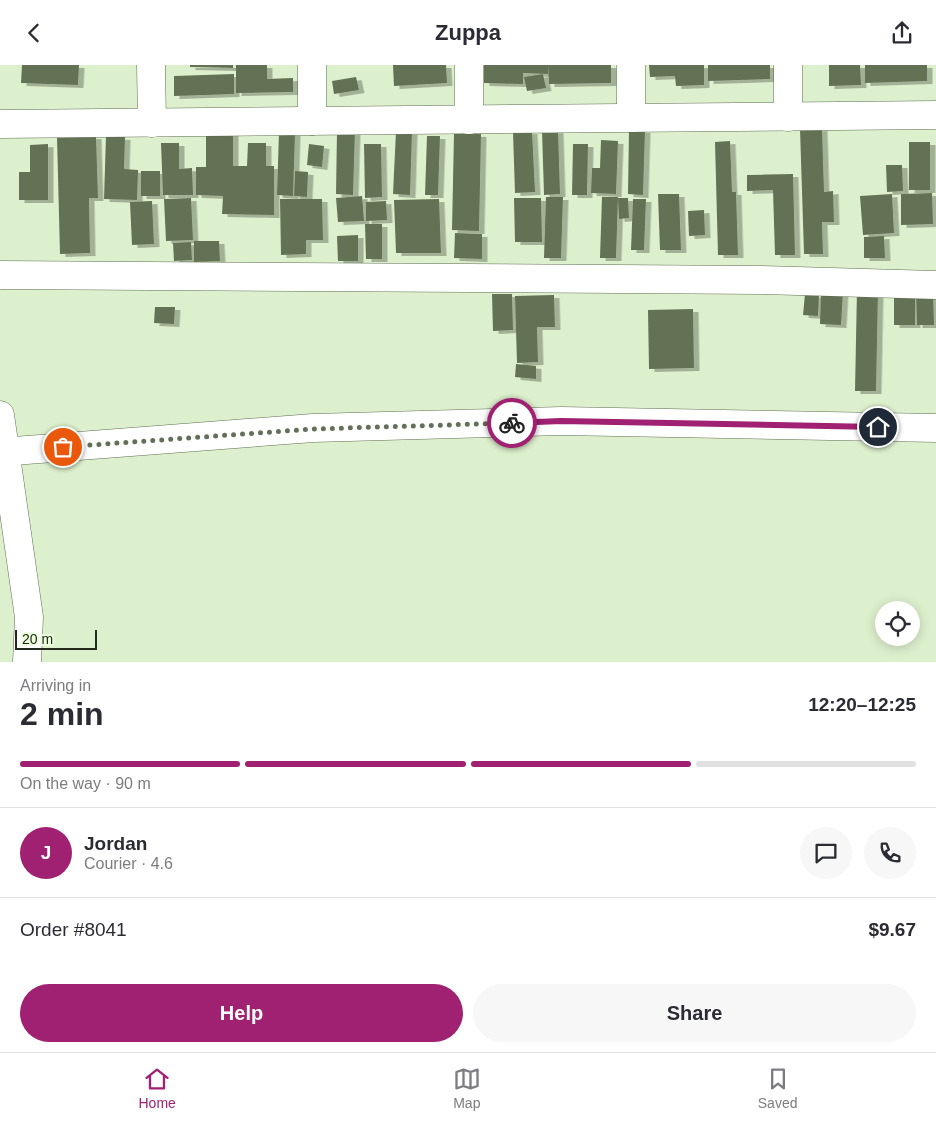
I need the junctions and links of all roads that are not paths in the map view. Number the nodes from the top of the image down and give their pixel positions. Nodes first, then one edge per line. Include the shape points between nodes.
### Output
1 (151, 65) edge
2 (312, 65) edge
3 (469, 65) edge
4 (631, 65) edge
5 (788, 65) edge
6 (936, 115) edge
7 (788, 117) junction
8 (631, 118) junction
9 (469, 120) junction
10 (312, 121) junction
11 (152, 123) junction
12 (0, 124) edge
13 (0, 275) edge
14 (936, 285) edge
15 (0, 415) edge
16 (936, 428) edge
17 (3, 452) edge
18 (27, 662) edge

1 - 11 street
2 - 10 street
3 - 9 street
4 - 8 street
5 - 7 street
6 - 7 street
7 - 8 street
8 - 9 street
9 - 10 street
10 - 11 street
11 - 12 street
13 - 14 street via 762,280
15 - 17 street
16 - 17 street via 561,421 313,429
17 - 18 street via 29,617

